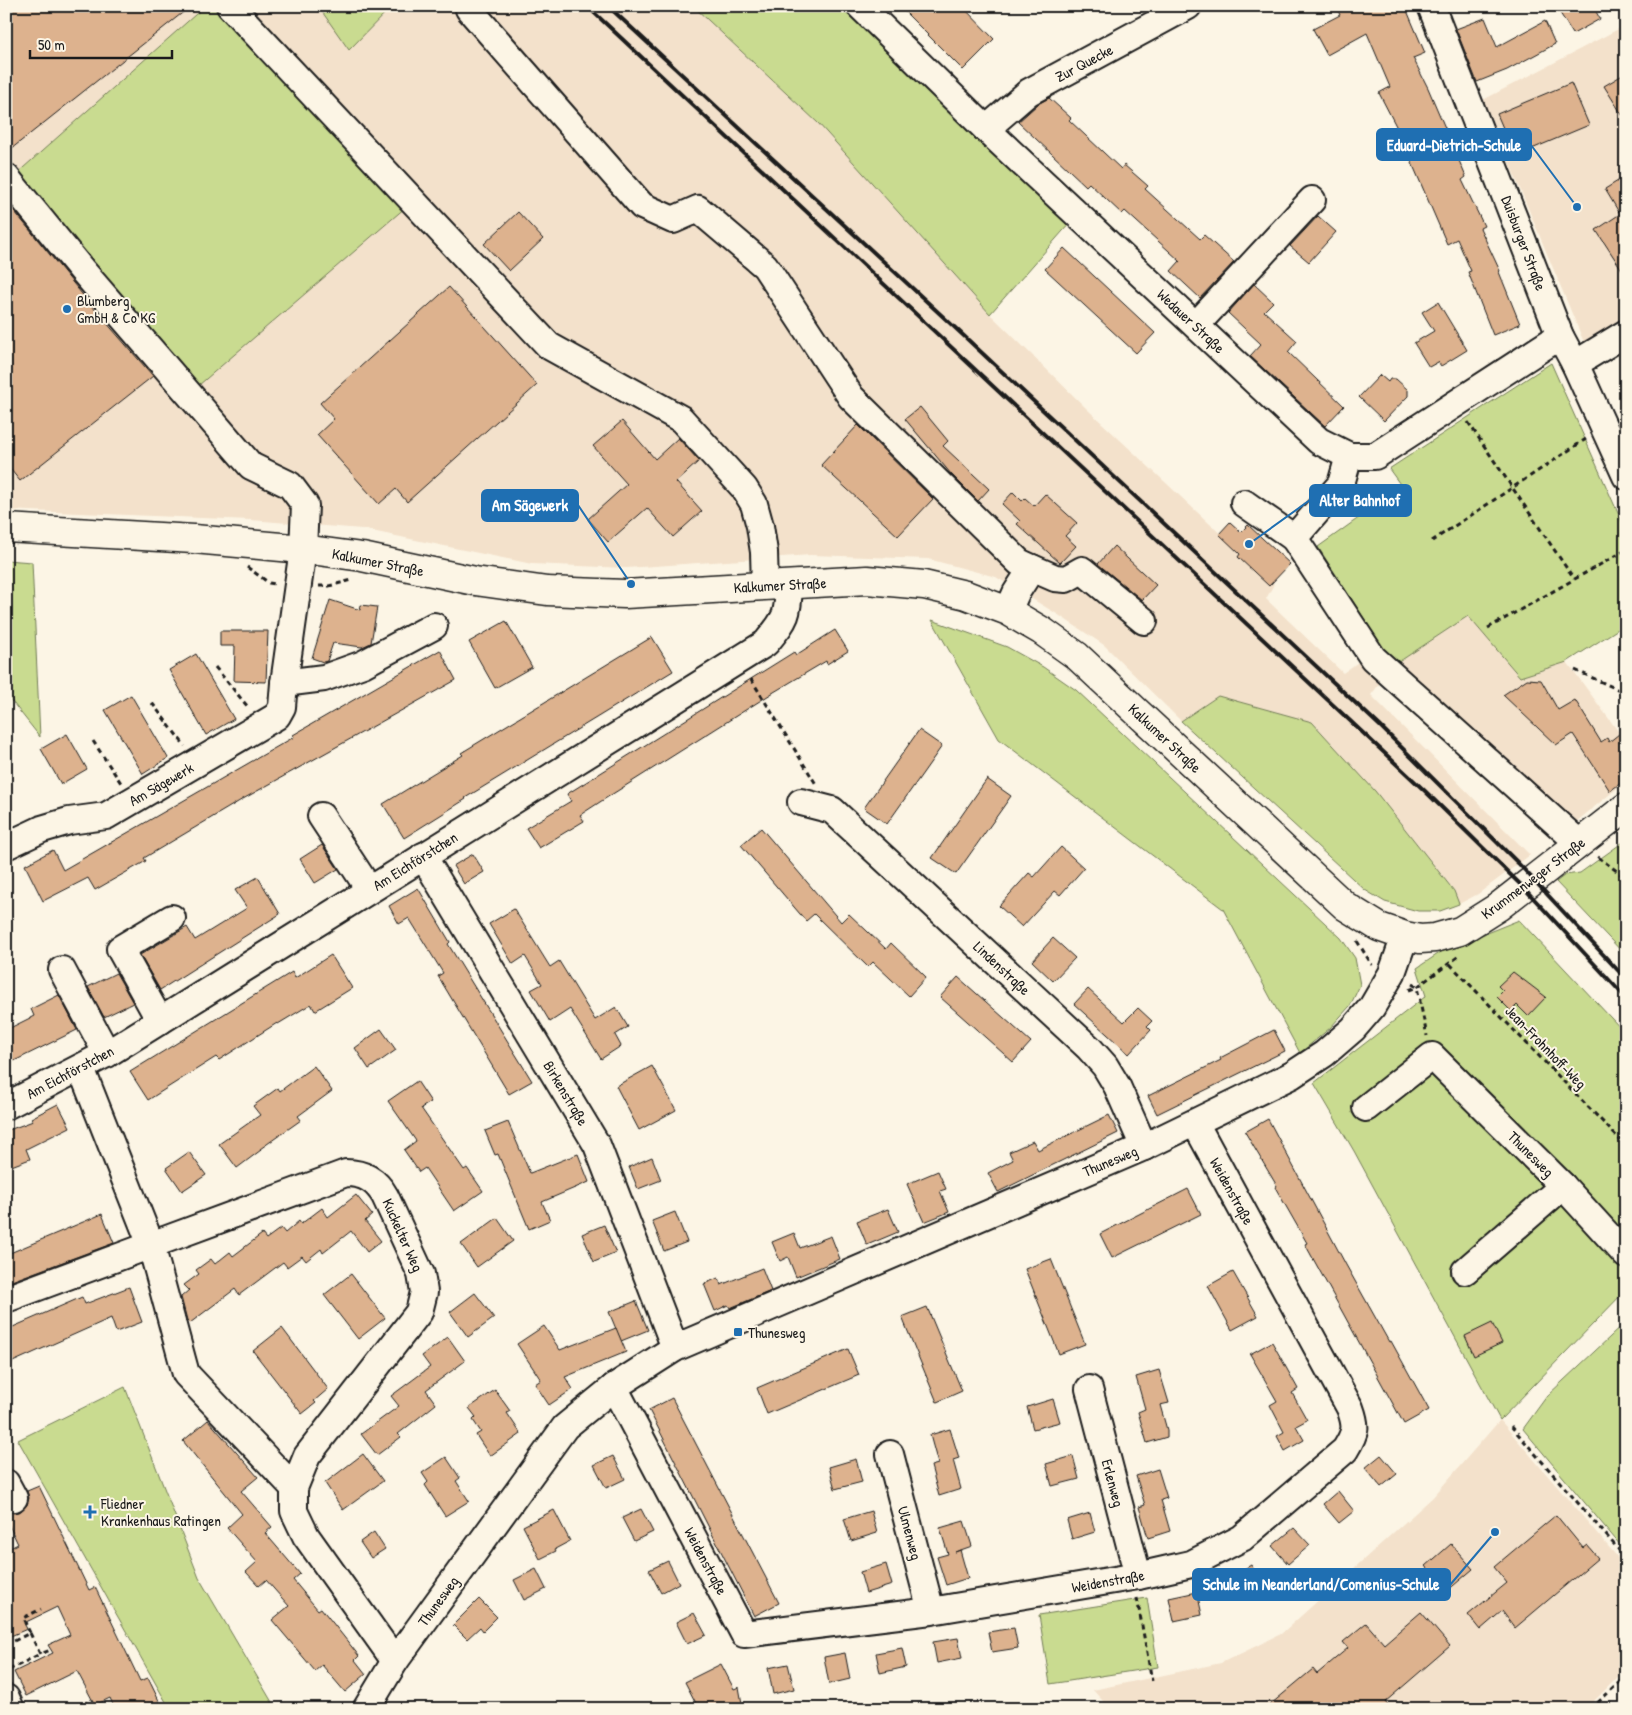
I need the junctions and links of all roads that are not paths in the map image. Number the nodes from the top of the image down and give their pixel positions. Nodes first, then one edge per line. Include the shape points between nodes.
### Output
1 (230, 6) edge
2 (860, 6) edge
3 (1188, 6) edge
4 (1430, 6) edge
5 (469, 9) dead end
6 (986, 129) junction
7 (6, 177) edge
8 (1312, 200) dead end
9 (1196, 325) junction
10 (1626, 333) edge
11 (1560, 336) junction
12 (1575, 364) junction
13 (1349, 456) junction
14 (1626, 476) edge
15 (1244, 503) dead end
16 (6, 528) edge
17 (1294, 538) junction
18 (303, 549) junction
19 (1032, 568) junction
20 (777, 586) junction
21 (1008, 611) junction
22 (1144, 621) dead end
23 (434, 626) dead end
24 (284, 683) junction
25 (801, 802) dead end
26 (1626, 807) edge
27 (320, 816) dead end
28 (1579, 843) junction
29 (6, 846) edge
30 (423, 856) junction
31 (369, 889) junction
32 (172, 918) dead end
33 (1404, 936) junction
34 (1435, 938) joint
35 (62, 970) dead end
36 (160, 1021) junction
37 (107, 1054) junction
38 (81, 1068) junction
39 (6, 1106) edge
40 (1366, 1108) dead end
41 (1195, 1123) junction
42 (1144, 1147) junction
43 (1563, 1186) junction
44 (151, 1245) junction
45 (1626, 1255) edge
46 (1465, 1271) dead end
47 (6, 1300) edge
48 (675, 1348) junction
49 (614, 1387) junction
50 (1089, 1390) dead end
51 (890, 1454) dead end
52 (294, 1488) junction
53 (1136, 1577) junction
54 (931, 1611) junction
55 (395, 1661) junction
56 (6, 1698) edge
57 (11, 1709) edge
58 (366, 1709) edge

1 - 20 street, Am Eichförstchen via 549,346 681,419 744,488 754,504 764,552
2 - 6 street, Wedauer Straße
3 - 6 street, Zur Quecke via 1029,92
4 - 11 street, Duisburger Straße
5 - 19 street via 642,206 673,220 698,209 765,266 851,397 1019,562
6 - 9 street, Wedauer Straße
7 - 18 street, Am Sägewerk via 251,466 290,485 305,505
8 - 9 street
9 - 13 street, Wedauer Straße via 1319,441
10 - 12 street
11 - 12 street, Duisburger Straße
11 - 13 street, Wedauer Straße via 1374,456
12 - 14 street, Duisburger Straße
13 - 17 street via 1341,484
15 - 17 street
16 - 18 main road, Kalkumer Straße
17 - 28 street via 1373,658
18 - 20 main road, Kalkumer Straße via 547,591 625,594
18 - 24 street, Am Sägewerk
19 - 21 street
19 - 22 street via 1066,579 1082,570
20 - 21 main road, Kalkumer Straße via 867,580 924,585 966,595
20 - 30 street, Am Eichförstchen via 788,610 766,643
21 - 33 main road, Kalkumer Straße via 1042,630 1077,656 1344,906 1378,927
23 - 24 street via 363,664 324,678
24 - 29 street, Am Sägewerk via 278,716 263,725 106,816 42,829
25 - 42 street, Lindenstraße via 832,810 1089,1048 1117,1086
26 - 28 main road, Krummenweger Straße
27 - 31 street
28 - 34 main road, Krummenweger Straße via 1488,914 1460,931
30 - 31 street, Am Eichförstchen
30 - 48 street, Birkenstraße via 597,1145
31 - 36 street, Am Eichförstchen
32 - 36 street via 120,949
33 - 34 main road, Kalkumer Straße
33 - 41 street, Thunesweg via 1392,973 1372,1008 1353,1029 1292,1075
35 - 37 street
36 - 37 street, Am Eichförstchen
37 - 38 street, Am Eichförstchen
38 - 39 street, Am Eichförstchen
38 - 44 street
40 - 43 street, Thunesweg via 1432,1056
41 - 42 street, Thunesweg
41 - 53 street, Weidenstraße via 1350,1408 1355,1422 1354,1435 1345,1450 1242,1538 1191,1564
42 - 48 street, Thunesweg
43 - 45 street, Thunesweg
43 - 46 street
44 - 47 street, Kuckelter Weg
44 - 52 street via 186,1374
44 - 52 street, Kuckelter Weg via 346,1173 366,1176 381,1188 422,1274 424,1292 418,1312 307,1456
48 - 49 street, Thunesweg
49 - 54 street, Weidenstraße via 744,1634
49 - 55 street, Thunesweg via 566,1427
50 - 53 street, Erlenweg
51 - 54 street, Ulmenweg
52 - 55 street, Kuckelter Weg via 294,1511 306,1536
53 - 54 street, Weidenstraße
55 - 58 street, Thunesweg
56 - 57 street

